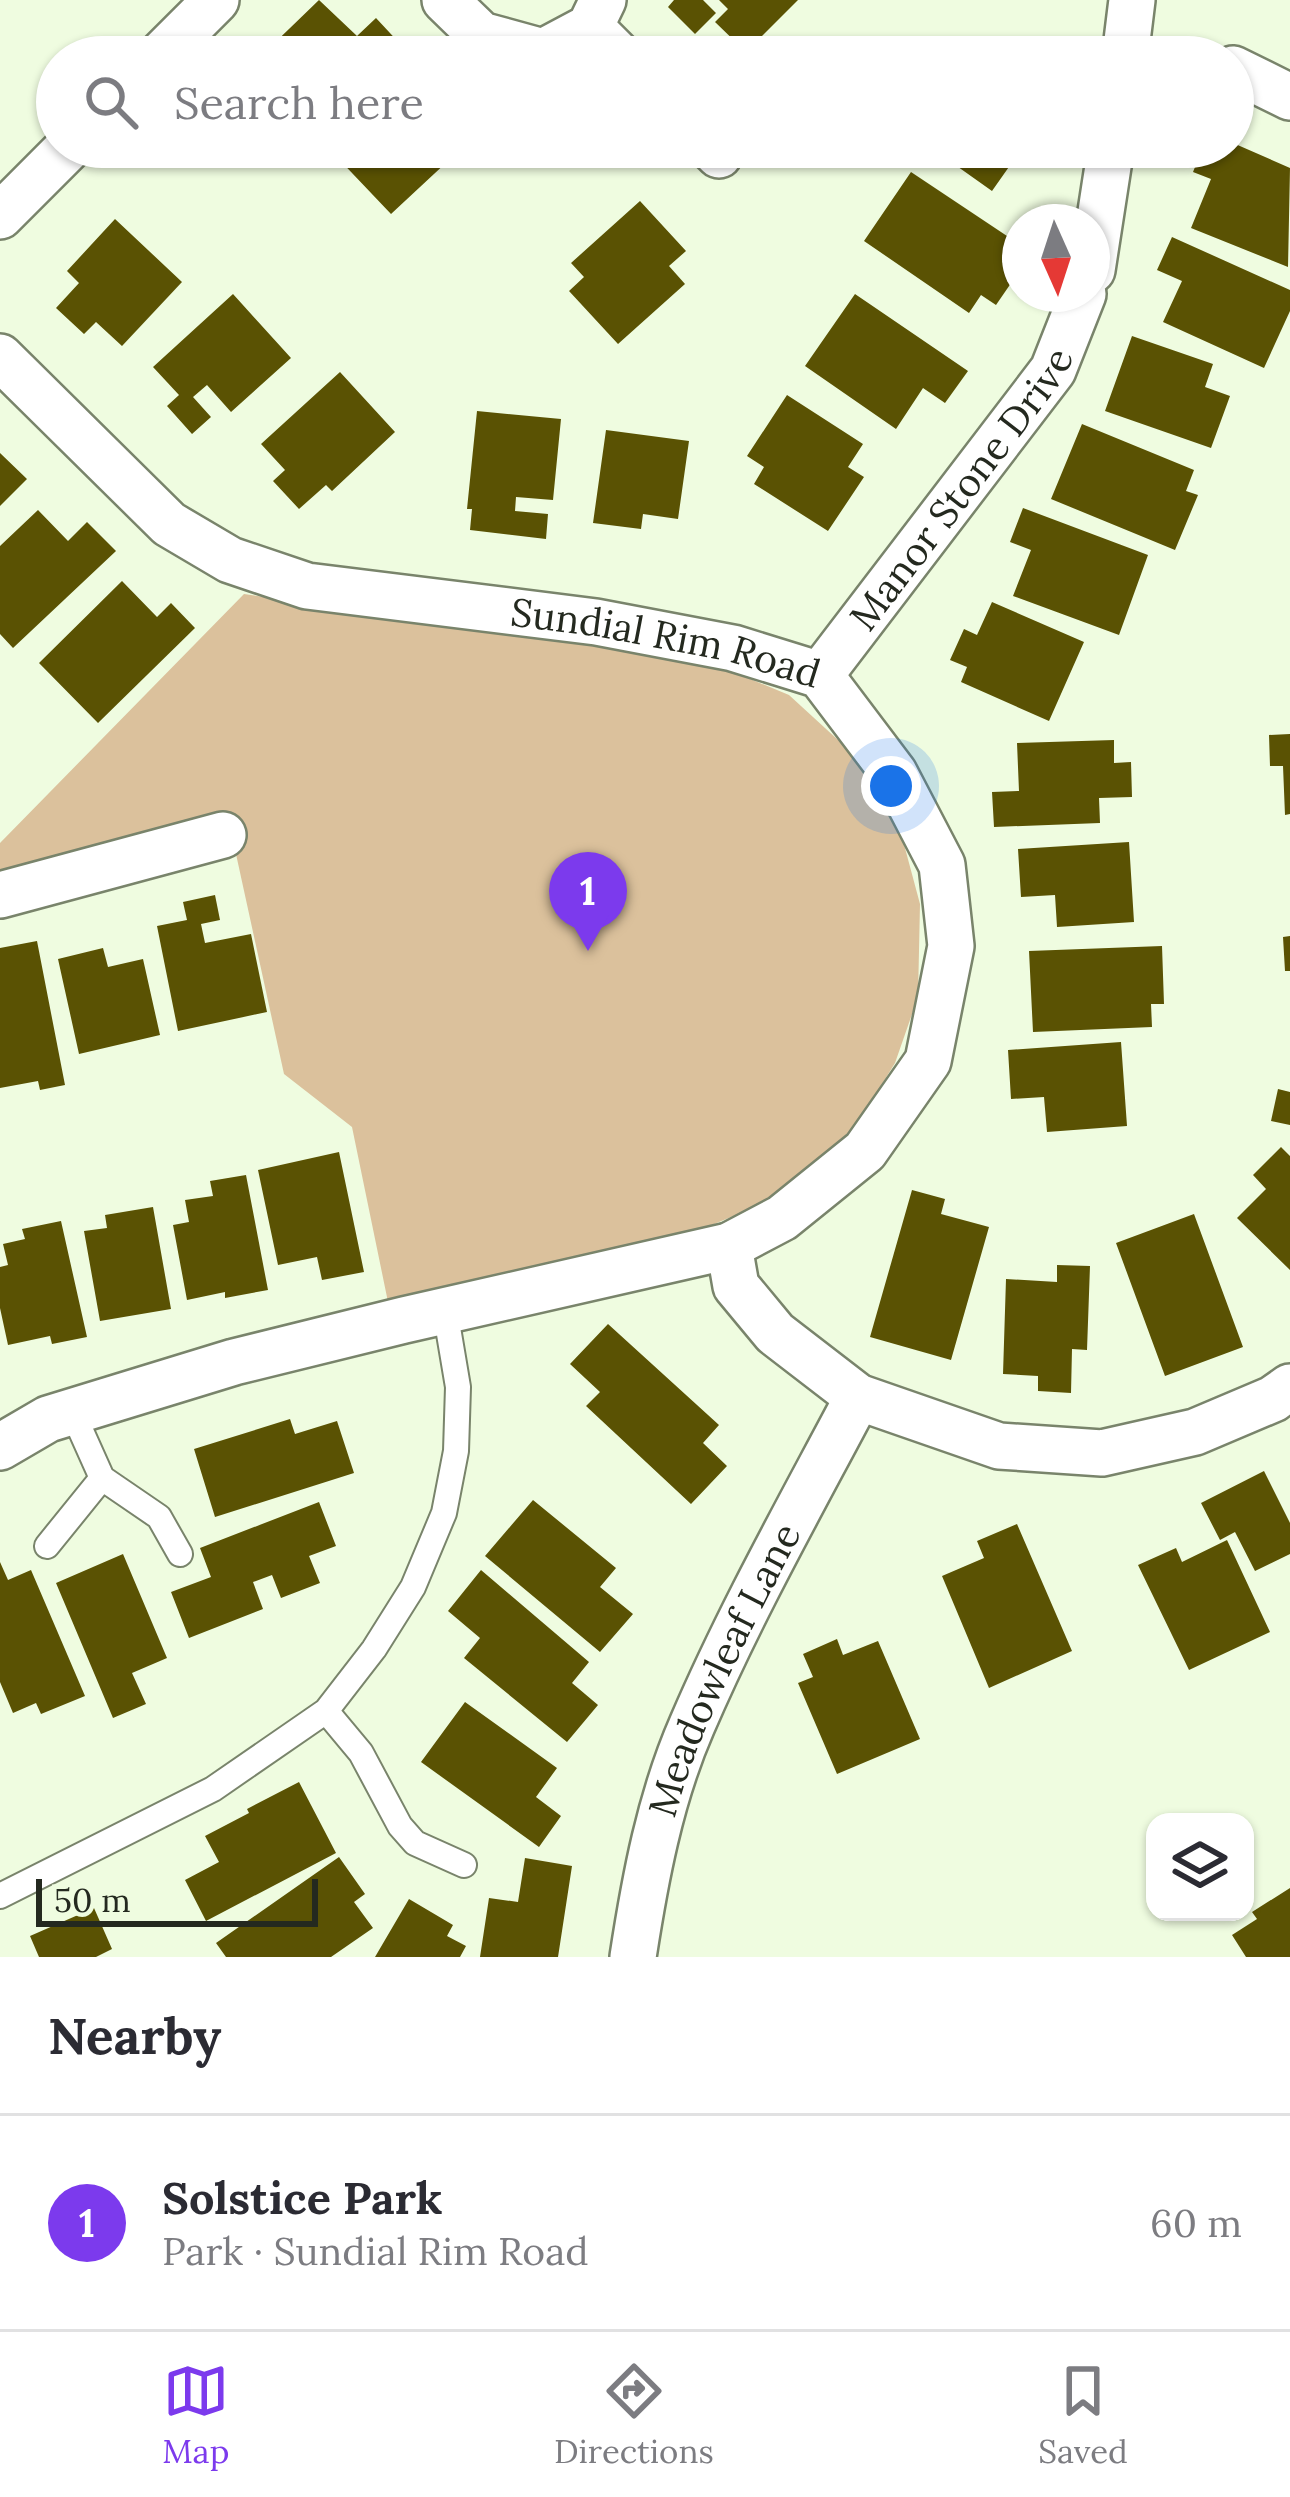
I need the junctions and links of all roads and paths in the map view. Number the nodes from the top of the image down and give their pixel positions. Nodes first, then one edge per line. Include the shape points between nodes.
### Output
1 (216, 0) edge
2 (445, 0) edge
3 (1132, 0) edge
4 (180, 36) edge
5 (488, 36) edge
6 (1136, 36) edge
7 (1254, 79) edge
8 (1290, 97) edge
9 (48, 168) edge
10 (1109, 168) edge
11 (1103, 204) edge
12 (0, 216) edge
13 (1075, 312) edge
14 (0, 357) edge
15 (820, 675) junction
16 (224, 835) dead end
17 (0, 895) edge
18 (729, 1246) junction
19 (446, 1310) junction
20 (1290, 1387) edge
21 (858, 1397) junction
22 (72, 1411) junction
23 (0, 1447) edge
24 (102, 1478) junction
25 (47, 1546) dead end
26 (180, 1554) dead end
27 (326, 1711) junction
28 (464, 1865) dead end
29 (0, 1896) edge
30 (633, 1957) edge

1 - 4 street
2 - 5 street
3 - 6 street
7 - 8 street
9 - 12 street
10 - 11 street
13 - 15 street, Manor Stone Drive via 1053,370
14 - 15 street, Sundial Rim Road via 169,524 230,560 307,586 596,622 733,648
15 - 18 street, Sundial Rim Road via 894,773 943,865 951,946 928,1061 865,1151 782,1218
16 - 17 street
18 - 19 street, Sundial Rim Road
18 - 21 street via 736,1286 775,1333
19 - 22 street, Sundial Rim Road
19 - 27 lane via 458,1387 444,1513 413,1587
20 - 21 street via 1196,1432 1102,1453 999,1447
21 - 30 street, Meadowleaf Lane via 690,1728 661,1815
22 - 23 street, Sundial Rim Road
22 - 24 lane
24 - 25 lane
24 - 26 lane via 159,1517
27 - 28 lane via 415,1844
27 - 29 lane via 213,1789

